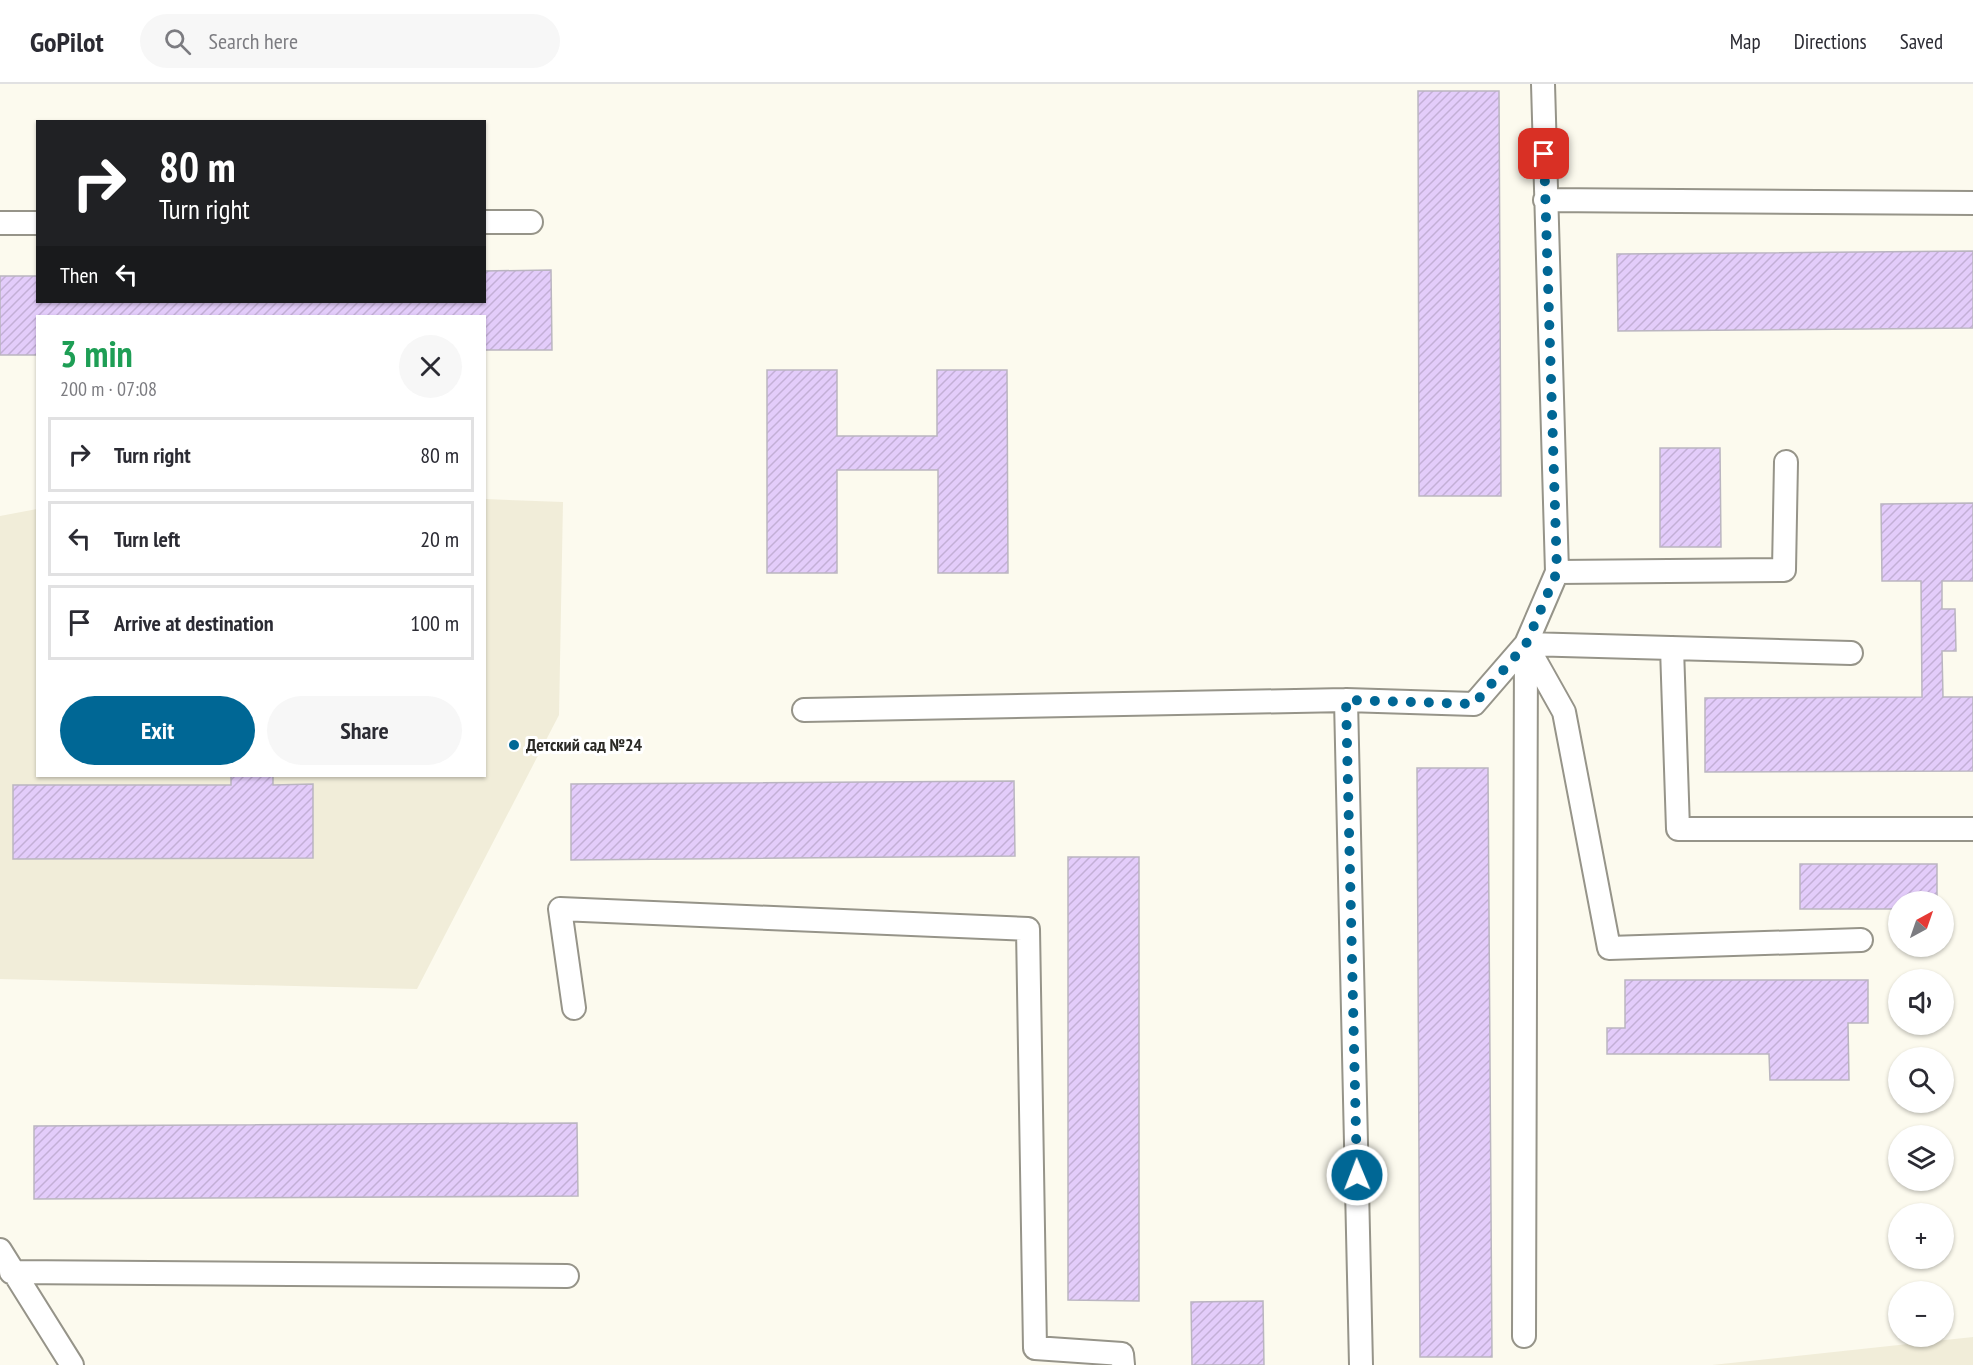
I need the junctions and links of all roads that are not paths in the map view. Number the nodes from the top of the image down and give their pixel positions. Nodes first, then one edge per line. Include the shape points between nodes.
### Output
1 (1543, 84) edge
2 (1545, 200) junction
3 (1973, 203) edge
4 (486, 222) edge
5 (531, 222) dead end
6 (0, 223) edge
7 (36, 223) edge
8 (1786, 462) dead end
9 (1557, 572) junction
10 (1526, 644) junction
11 (1672, 648) junction
12 (1851, 653) dead end
13 (1346, 700) junction
14 (804, 710) dead end
15 (1973, 829) edge
16 (1861, 940) dead end
17 (574, 1008) dead end
18 (0, 1250) edge
19 (11, 1272) junction
20 (567, 1276) dead end
21 (1524, 1336) dead end
22 (72, 1365) edge
23 (1123, 1365) edge
24 (1361, 1365) edge

1 - 2 lane
2 - 3 lane
2 - 9 lane
4 - 5 lane
6 - 7 lane
8 - 9 lane via 1784,570
9 - 10 lane
10 - 11 lane
10 - 13 lane via 1474,704
10 - 16 lane via 1564,712 1609,948
10 - 21 lane
11 - 12 lane
11 - 15 lane via 1678,829
13 - 14 lane
13 - 24 lane
17 - 23 lane via 560,909 1028,929 1035,1348 1122,1354
18 - 19 lane
19 - 20 lane
19 - 22 lane

